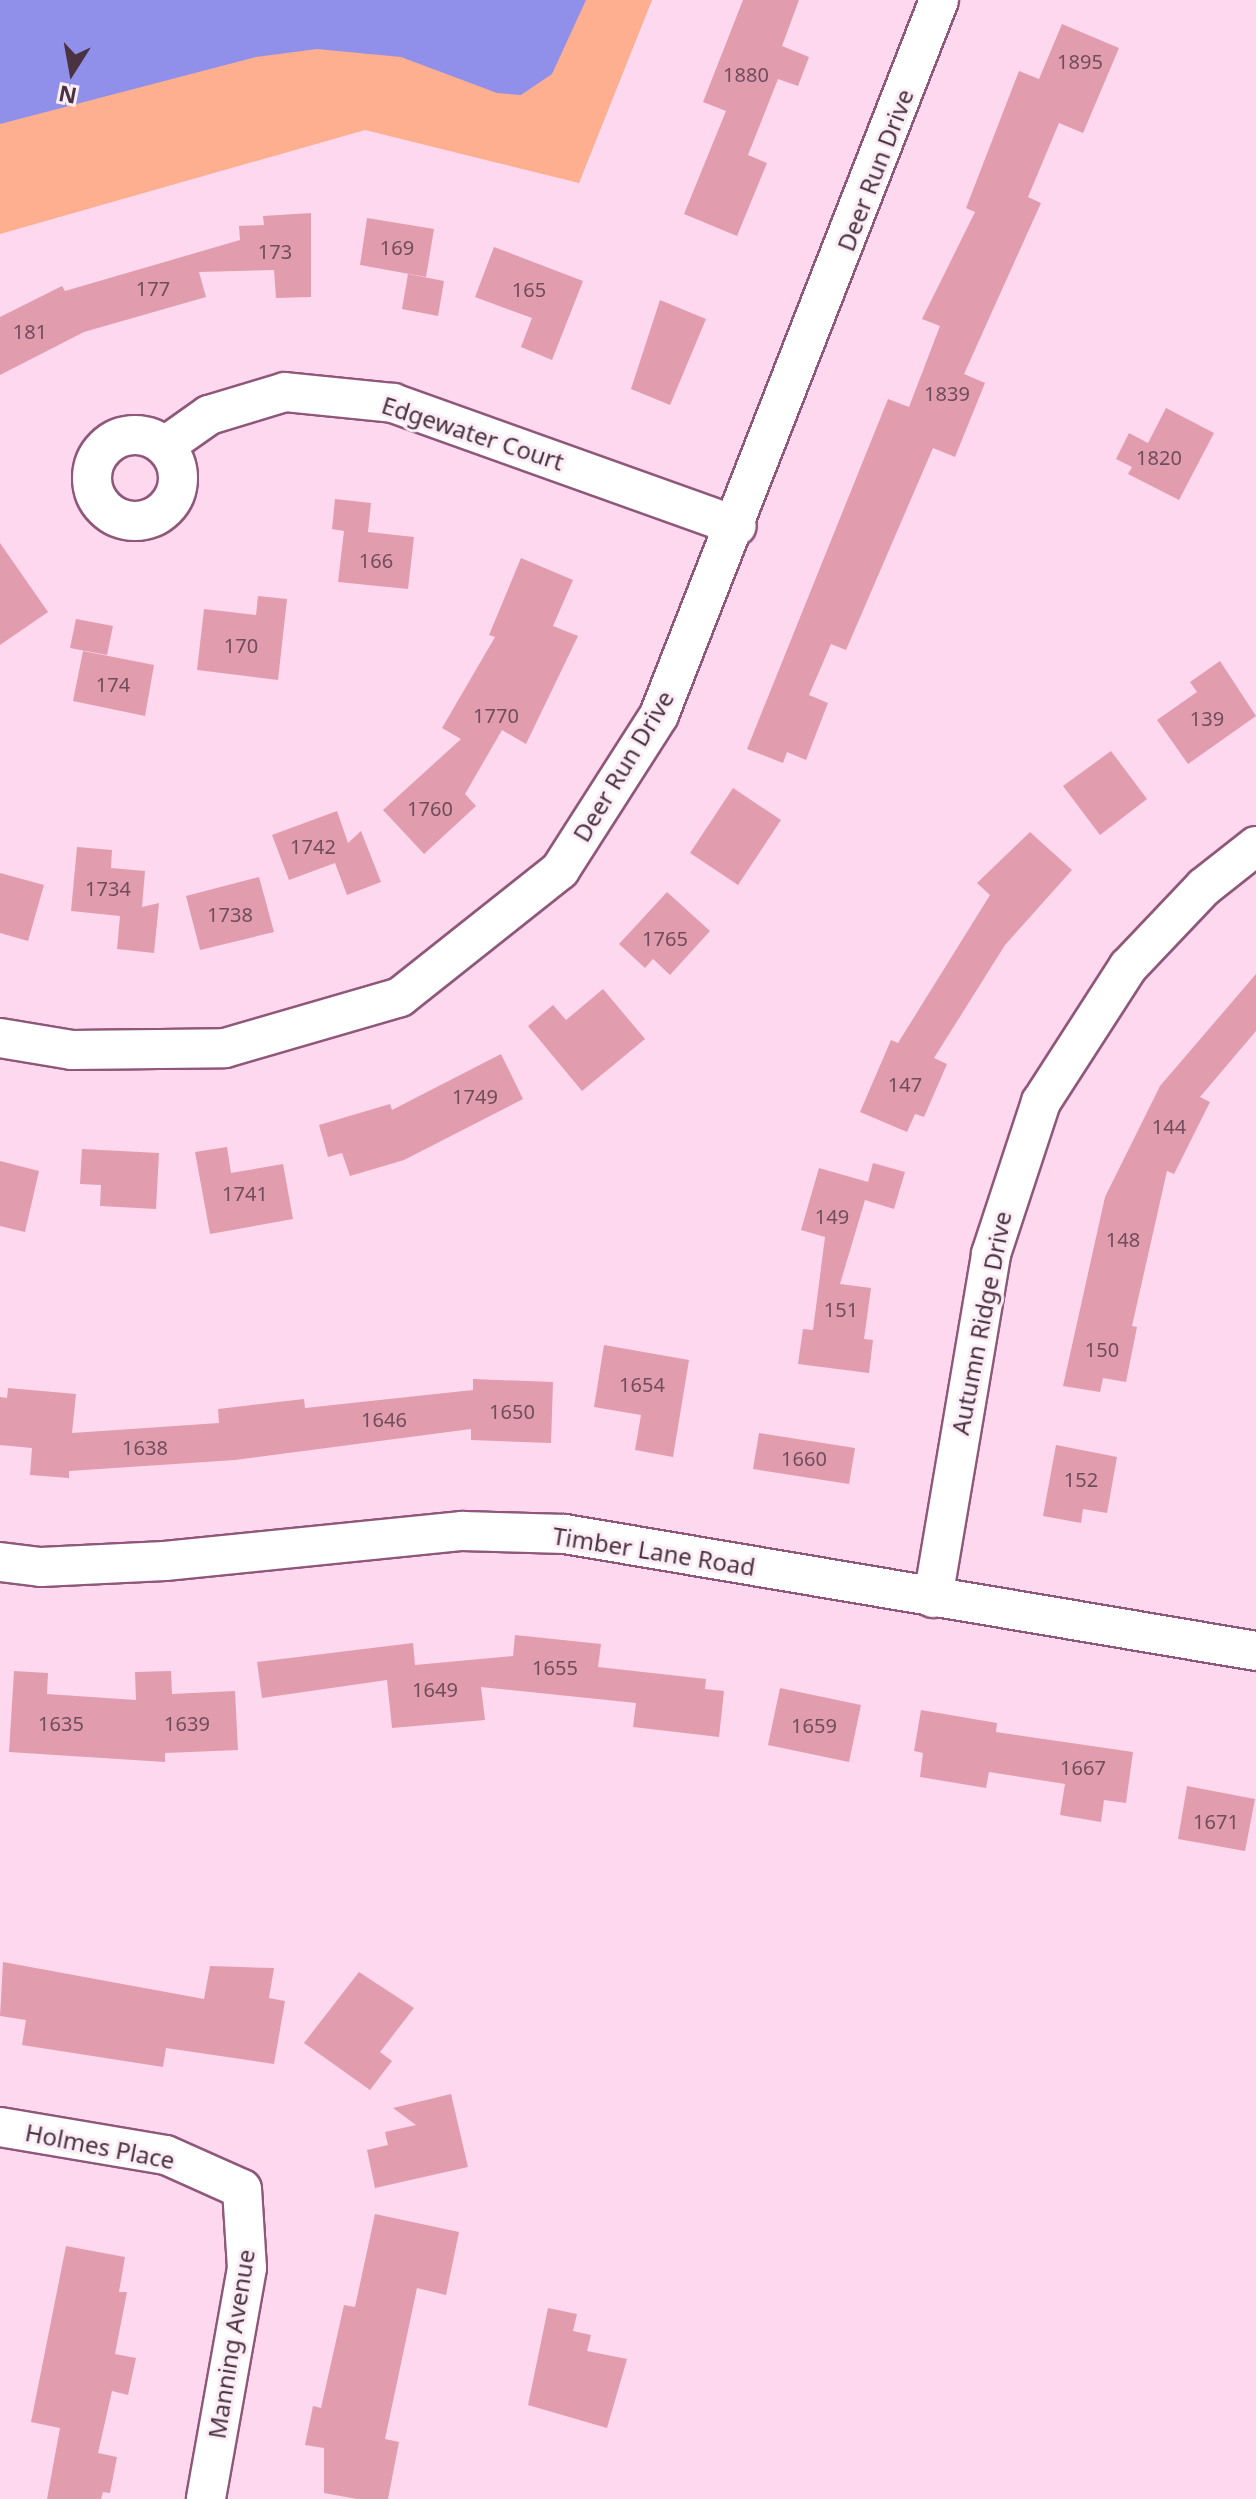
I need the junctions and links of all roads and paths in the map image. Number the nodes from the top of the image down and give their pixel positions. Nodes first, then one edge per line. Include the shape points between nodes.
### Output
1 (939, 0) edge
2 (165, 446) dead end
3 (737, 526) junction
4 (1256, 846) edge
5 (0, 1038) edge
6 (0, 1562) edge
7 (933, 1598) junction
8 (1256, 1651) edge
9 (0, 2127) edge
10 (242, 2189) joint
11 (206, 2499) edge

1 - 3 street, Deer Run Drive
2 - 3 street, Edgewater Court via 209,415 285,392 393,403
3 - 5 street, Deer Run Drive via 659,715 560,870 400,997 225,1048 72,1050
4 - 7 street, Autumn Ridge Drive via 1180,910 1128,967 1041,1102 991,1254
6 - 7 street, Timber Lane Road via 41,1567 165,1561 462,1531 565,1534
7 - 8 street, Timber Lane Road
9 - 10 street, Holmes Place via 166,2155
10 - 11 street, Manning Avenue via 247,2268

